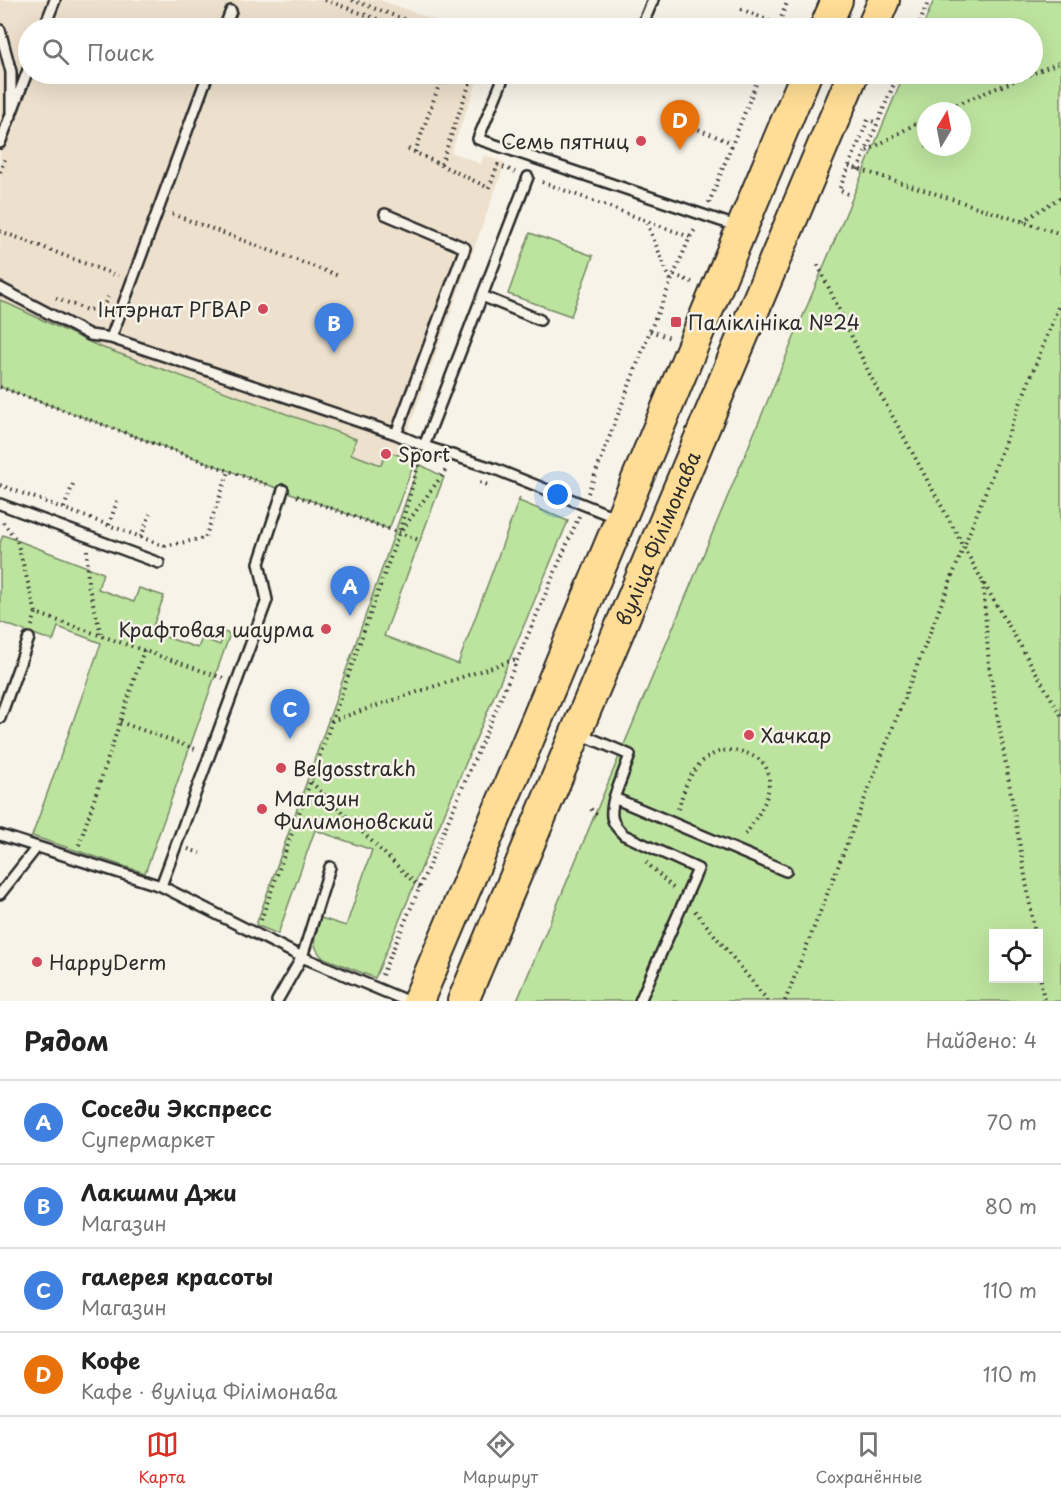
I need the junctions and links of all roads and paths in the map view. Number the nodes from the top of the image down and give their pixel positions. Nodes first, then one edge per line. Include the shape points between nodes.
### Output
1 (55, 0) edge
2 (325, 0) edge
3 (352, 0) edge
4 (653, 0) edge
5 (788, 0) edge
6 (837, 0) edge
7 (884, 0) edge
8 (929, 0) edge
9 (741, 9) dead end
10 (231, 10) dead end
11 (48, 18) edge
12 (228, 18) edge
13 (374, 18) edge
14 (401, 18) edge
15 (645, 18) edge
16 (760, 18) edge
17 (781, 18) edge
18 (829, 18) edge
19 (876, 18) edge
20 (921, 18) edge
21 (0, 30) edge
22 (1061, 62) edge
23 (1043, 69) edge
24 (23, 84) edge
25 (204, 84) edge
26 (439, 84) edge
27 (469, 84) edge
28 (501, 84) edge
29 (756, 84) edge
30 (802, 84) edge
31 (849, 84) edge
32 (894, 84) edge
33 (1007, 84) edge
34 (962, 102) edge
35 (11, 116) junction
36 (878, 123) junction
37 (917, 123) edge
38 (693, 127) dead end
39 (0, 143) edge
40 (732, 143) junction
41 (408, 149) dead end
42 (866, 151) junction
43 (415, 152) junction
44 (441, 164) junction
45 (849, 166) junction
46 (858, 170) junction
47 (528, 177) junction
48 (848, 194) dead end
49 (1061, 198) edge
50 (158, 209) junction
51 (385, 214) dead end
52 (704, 216) junction
53 (1022, 222) junction
54 (647, 223) junction
55 (742, 228) junction
56 (0, 231) edge
57 (1061, 234) edge
58 (690, 237) junction
59 (818, 265) dead end
60 (122, 266) dead end
61 (118, 276) junction
62 (339, 276) dead end
63 (671, 282) junction
64 (113, 286) dead end
65 (0, 288) edge
66 (482, 296) junction
67 (108, 297) dead end
68 (55, 298) dead end
69 (1061, 300) edge
70 (540, 320) dead end
71 (650, 331) junction
72 (111, 338) junction
73 (670, 338) dead end
74 (0, 387) edge
75 (396, 434) junction
76 (424, 446) junction
77 (641, 468) junction
78 (228, 471) junction
79 (457, 474) dead end
80 (479, 482) dead end
81 (73, 484) dead end
82 (681, 484) junction
83 (490, 486) dead end
84 (284, 490) junction
85 (117, 501) dead end
86 (0, 504) edge
87 (584, 505) junction
88 (64, 508) dead end
89 (150, 514) dead end
90 (0, 518) edge
91 (619, 519) junction
92 (109, 525) dead end
93 (399, 533) junction
94 (86, 537) junction
95 (141, 537) dead end
96 (419, 540) dead end
97 (165, 546) dead end
98 (964, 548) junction
99 (159, 563) dead end
100 (983, 582) junction
101 (36, 613) junction
102 (101, 634) junction
103 (28, 638) joint
104 (144, 650) junction
105 (517, 659) junction
106 (236, 683) junction
107 (1061, 715) edge
108 (538, 717) junction
109 (0, 718) edge
110 (331, 721) junction
111 (120, 722) junction
112 (576, 732) junction
113 (210, 754) junction
114 (310, 781) junction
115 (614, 798) junction
116 (669, 807) dead end
117 (733, 832) dead end
118 (0, 835) edge
119 (37, 847) junction
120 (77, 851) dead end
121 (330, 867) dead end
122 (786, 871) dead end
123 (161, 886) junction
124 (420, 888) junction
125 (0, 894) edge
126 (1034, 929) edge
127 (255, 934) junction
128 (302, 957) junction
129 (1041, 983) edge
130 (377, 989) junction
131 (277, 1001) edge
132 (407, 1001) edge
133 (418, 1001) edge
134 (463, 1001) edge
135 (640, 1001) edge
136 (785, 1001) edge
137 (1044, 1001) edge

1 - 11 lane
2 - 13 path
3 - 14 path
4 - 15 lane
5 - 17 path
6 - 18 main road
7 - 19 main road
8 - 20 path
9 - 16 path
10 - 12 lane
21 - 35 lane via 11,72
22 - 23 path
24 - 35 lane
25 - 50 lane
26 - 43 path
27 - 44 path
28 - 52 lane via 478,139
29 - 40 path
30 - 55 main road
31 - 82 main road, вуліца Філімонава
32 - 36 path
33 - 34 path
35 - 39 lane
36 - 42 path
36 - 45 path via 868,120
37 - 42 path
38 - 40 path
40 - 52 path
41 - 43 path
42 - 46 path
43 - 44 path
44 - 47 path via 489,188 498,165
45 - 46 path
45 - 48 path via 839,190
46 - 53 path
47 - 54 path
47 - 66 lane
49 - 53 path
50 - 62 path
50 - 72 lane
51 - 75 lane via 465,248
52 - 55 lane
52 - 58 path
53 - 57 path
54 - 58 path
54 - 63 path
55 - 77 main road
56 - 61 path
58 - 63 path
59 - 98 path via 871,377
60 - 61 path
61 - 64 path
63 - 71 path
65 - 72 lane via 90,335
66 - 70 lane
66 - 76 lane
67 - 68 path via 103,307 87,310
69 - 98 path
71 - 73 path
71 - 87 path
72 - 75 lane
74 - 78 path
75 - 76 lane
76 - 87 lane
76 - 93 path
77 - 82 main road
77 - 91 main road
78 - 84 path
78 - 97 path via 205,538
79 - 93 path via 446,470
80 - 83 path
81 - 88 path
82 - 112 main road, вуліца Філімонава
84 - 93 path
84 - 106 lane via 259,563 267,600
85 - 92 path
86 - 94 lane
87 - 91 lane
87 - 105 path
89 - 95 path
90 - 101 path via 17,541
91 - 108 main road
93 - 96 path
93 - 110 path
94 - 99 lane
94 - 102 path via 88,584
98 - 100 path
98 - 136 path
100 - 107 path
100 - 126 path via 989,666
101 - 102 path
101 - 103 path
102 - 104 path
103 - 109 lane
104 - 106 path
104 - 111 path
105 - 110 path
105 - 124 path
106 - 113 lane
108 - 112 main road
108 - 133 main road
110 - 114 path
111 - 113 path
111 - 120 path
112 - 115 lane via 630,755
112 - 134 main road, вуліца Філімонава
113 - 123 lane
114 - 124 path
114 - 127 path
115 - 122 lane
115 - 135 lane via 610,816 624,835 698,869
116 - 117 path via 677,810 692,773 711,755 735,749 749,753 767,769 769,784 763,808 744,837
118 - 119 lane
119 - 123 lane
119 - 125 lane
121 - 128 lane
123 - 127 lane
124 - 130 path
127 - 128 lane
128 - 130 lane
128 - 131 lane
129 - 137 path
130 - 132 lane

